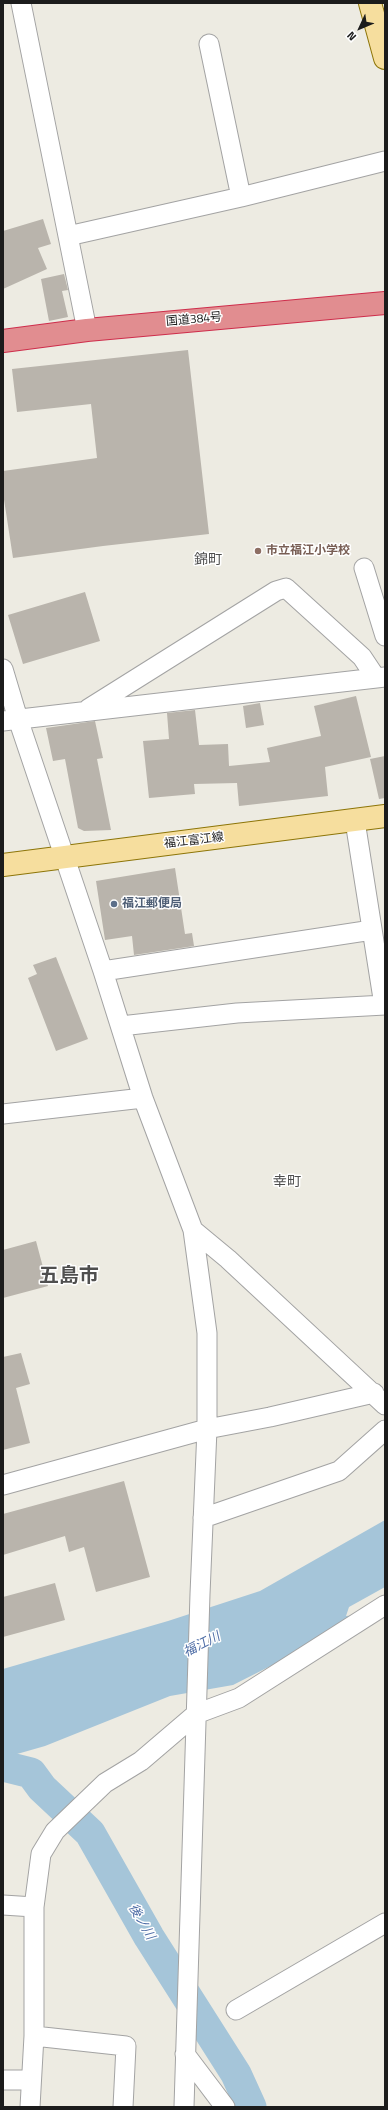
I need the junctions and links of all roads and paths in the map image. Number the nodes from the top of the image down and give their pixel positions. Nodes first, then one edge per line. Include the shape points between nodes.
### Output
1 (22, 3) edge
2 (370, 3) edge
3 (209, 44) dead end
4 (385, 58) edge
5 (385, 161) edge
6 (241, 197) junction
7 (68, 236) junction
8 (385, 303) edge
9 (87, 330) junction
10 (3, 341) edge
11 (364, 568) dead end
12 (385, 636) edge
13 (3, 669) edge
14 (380, 678) edge
15 (83, 712) junction
16 (10, 720) edge
17 (385, 816) edge
18 (355, 820) junction
19 (64, 857) junction
20 (3, 865) edge
21 (372, 930) junction
22 (104, 971) junction
23 (384, 1005) edge
24 (121, 1026) junction
25 (143, 1098) junction
26 (3, 1114) edge
27 (193, 1230) junction
28 (379, 1399) edge
29 (207, 1429) junction
30 (385, 1430) edge
31 (3, 1485) edge
32 (203, 1518) junction
33 (385, 1605) edge
34 (196, 1714) junction
35 (3, 1905) edge
36 (34, 1907) junction
37 (385, 1923) edge
38 (236, 2010) dead end
39 (34, 2036) junction
40 (185, 2054) junction
41 (3, 2080) edge
42 (31, 2080) junction
43 (30, 2107) edge
44 (123, 2107) edge
45 (184, 2107) edge
46 (225, 2107) edge

1 - 7 street
2 - 4 main road
3 - 6 street
5 - 6 street
6 - 7 street
7 - 9 street
8 - 9 highway, 国道384号
9 - 10 highway, 国道384号
11 - 12 street
13 - 16 street
14 - 15 street
14 - 15 street via 362,657 286,588 276,591
15 - 16 street
16 - 19 street
17 - 18 main road, 福江富江線
18 - 19 main road, 福江富江線
18 - 21 street
19 - 20 main road, 福江富江線
19 - 22 street
21 - 22 street
21 - 23 street
22 - 24 street
23 - 24 street via 237,1013
24 - 25 street
25 - 26 street
25 - 27 street
27 - 28 street via 228,1259
27 - 29 street via 207,1333
28 - 29 street
29 - 31 street
29 - 32 street
30 - 32 street via 339,1471
32 - 34 street
33 - 34 street via 239,1698
34 - 36 street via 141,1761 105,1783 55,1831 42,1854
34 - 40 street
35 - 36 street
36 - 39 street
37 - 38 street
39 - 42 street
39 - 44 street via 126,2046
40 - 45 street
40 - 46 street
41 - 42 street
42 - 43 street

